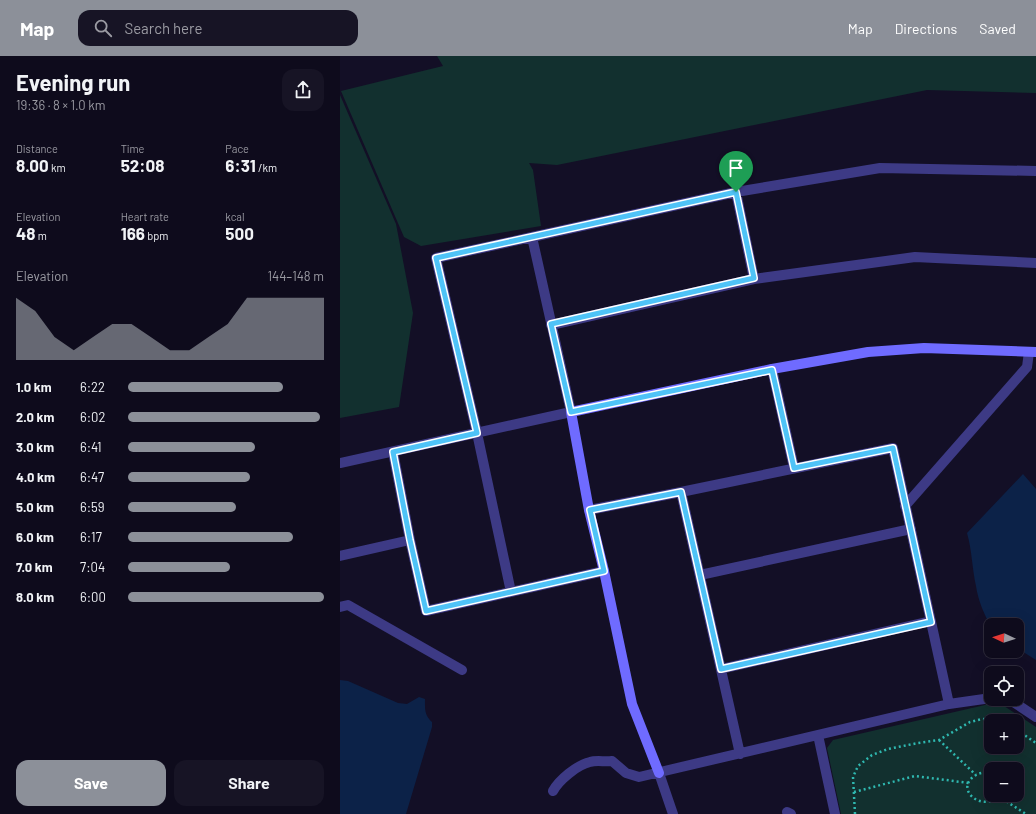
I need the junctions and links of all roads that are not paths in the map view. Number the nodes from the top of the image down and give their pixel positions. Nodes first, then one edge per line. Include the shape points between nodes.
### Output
1 (1036, 171) edge
2 (736, 192) junction
3 (532, 237) junction
4 (1036, 263) edge
5 (754, 278) junction
6 (551, 324) junction
7 (1033, 352) edge
8 (772, 370) junction
9 (571, 412) junction
10 (477, 433) junction
11 (393, 452) junction
12 (340, 463) edge
13 (794, 468) junction
14 (681, 492) junction
15 (906, 506) junction
16 (590, 510) junction
17 (911, 529) junction
18 (410, 540) junction
19 (340, 556) edge
20 (604, 571) junction
21 (700, 575) junction
22 (511, 592) junction
23 (340, 607) edge
24 (931, 622) junction
25 (721, 669) junction
26 (462, 670) dead end
27 (984, 699) edge
28 (949, 704) junction
29 (1020, 706) edge
30 (1036, 717) edge
31 (818, 735) junction
32 (740, 754) junction
33 (659, 773) junction
34 (553, 791) dead end
35 (673, 814) edge
36 (835, 814) edge

1 - 2 street via 880,168
2 - 3 street
2 - 5 street
3 - 6 street
3 - 10 street via 436,258
4 - 5 street via 914,257
5 - 6 street
6 - 9 street
7 - 8 street via 924,348 868,352
7 - 15 street via 1027,367
8 - 9 street
8 - 13 street
9 - 10 street
9 - 16 street
10 - 11 street
10 - 22 street
11 - 12 street
11 - 18 street
13 - 14 street
13 - 15 street via 893,448
14 - 16 street
14 - 21 street
15 - 17 street
16 - 20 street
17 - 21 street
17 - 24 street
18 - 19 street
18 - 22 street via 426,611
20 - 22 street
20 - 33 street via 632,704
21 - 25 street
23 - 26 street via 348,605
24 - 25 street
24 - 28 street
25 - 32 street
27 - 28 street
28 - 31 street
29 - 30 street
31 - 32 street
31 - 36 street
32 - 33 street
33 - 34 street via 639,777 626,773 612,762 589,762 574,769
33 - 35 street

